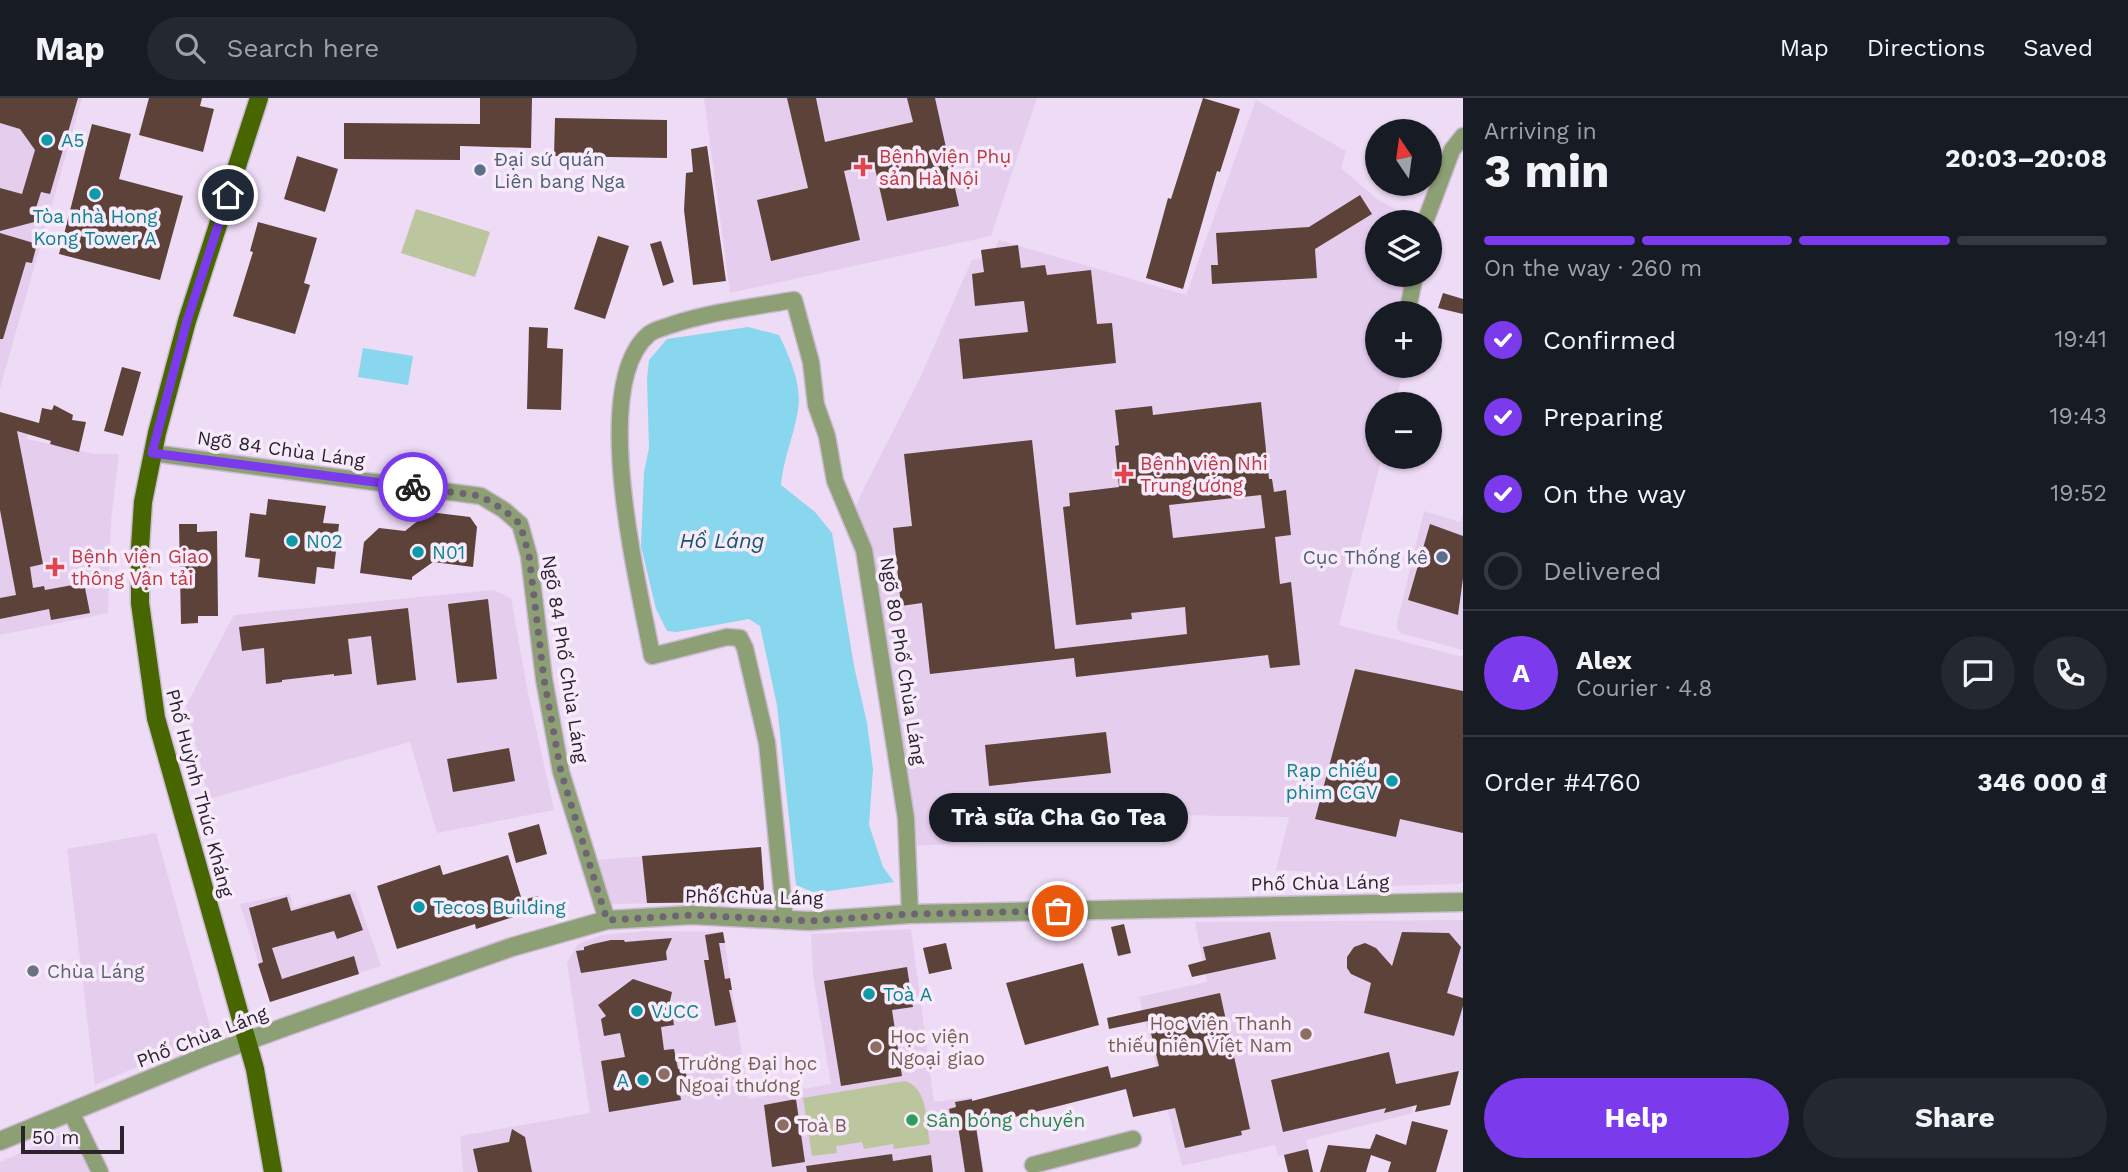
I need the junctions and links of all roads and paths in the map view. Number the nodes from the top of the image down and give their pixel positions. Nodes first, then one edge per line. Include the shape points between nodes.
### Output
1 (259, 98) edge
2 (1463, 136) edge
3 (1430, 210) edge
4 (152, 453) junction
5 (520, 524) joint
6 (1460, 900) edge
7 (910, 914) junction
8 (607, 920) junction
9 (785, 920) junction
10 (247, 1041) junction
11 (71, 1112) junction
12 (1133, 1139) dead end
13 (0, 1141) edge
14 (1033, 1165) dead end
15 (100, 1172) edge
16 (273, 1172) edge

1 - 4 main road, Phố Huỳnh Thúc Kháng via 187,321
2 - 3 street via 1452,150
4 - 5 street, Ngõ 84 Chùa Láng via 481,496
4 - 10 main road, Phố Huỳnh Thúc Kháng via 140,548 147,665 156,719
5 - 8 street, Ngõ 84 Phố Chùa Láng via 529,555 561,772
6 - 7 street, Phố Chùa Láng
7 - 9 street, Phố Chùa Láng
7 - 9 street, Ngõ 80 Phố Chùa Láng via 906,818 864,550 835,481 794,300 696,317 650,332 632,354 622,391 618,449 652,656 727,637 740,638 745,648 767,743
8 - 9 street, Phố Chùa Láng via 692,915
8 - 10 street, Phố Chùa Láng via 512,947
10 - 11 street, Phố Chùa Láng
10 - 16 main road, Phố Huỳnh Thúc Kháng
11 - 13 street, Phố Chùa Láng
11 - 15 street
12 - 14 street

